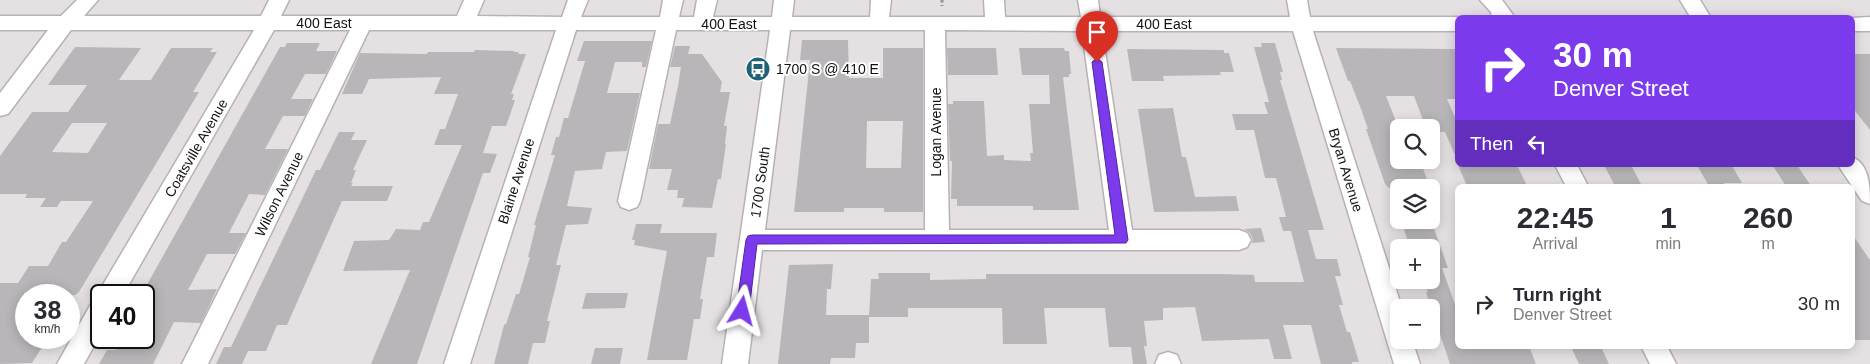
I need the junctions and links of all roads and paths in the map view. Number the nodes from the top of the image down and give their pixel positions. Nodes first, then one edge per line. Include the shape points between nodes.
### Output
1 (88, 0) edge
2 (279, 0) edge
3 (474, 0) edge
4 (578, 0) edge
5 (673, 0) edge
6 (707, 0) edge
7 (784, 0) edge
8 (881, 0) edge
9 (942, 0) edge
10 (994, 0) edge
11 (1088, 0) edge
12 (1297, 0) edge
13 (1484, 0) edge
14 (1490, 0) edge
15 (1690, 0) edge
16 (939, 15) junction
17 (1488, 15) edge
18 (1503, 15) edge
19 (1699, 15) edge
20 (0, 23) edge
21 (67, 23) junction
22 (266, 23) junction
23 (363, 23) junction
24 (464, 23) junction
25 (568, 23) junction
26 (667, 24) junction
27 (702, 24) junction
28 (781, 24) junction
29 (879, 24) junction
30 (994, 24) junction
31 (1092, 24) junction
32 (1302, 24) junction
33 (1455, 24) edge
34 (1855, 24) edge
35 (1870, 24) edge
36 (0, 108) edge
37 (1567, 167) edge
38 (1850, 167) edge
39 (1576, 184) edge
40 (1870, 194) edge
41 (629, 201) dead end
42 (752, 240) junction
43 (936, 240) junction
44 (1122, 240) junction
45 (1239, 240) dead end
46 (116, 284) edge
47 (1390, 310) edge
48 (90, 329) edge
49 (1402, 349) edge
50 (1656, 349) edge
51 (70, 364) edge
52 (195, 364) edge
53 (457, 364) edge
54 (735, 364) edge
55 (1407, 364) edge
56 (1663, 364) edge

1 - 21 street
2 - 22 street, Coatsville Avenue
3 - 24 street
4 - 25 street, Blaine Avenue
5 - 26 street
6 - 27 street
7 - 28 street, 1700 South
8 - 29 street
9 - 16 path
10 - 30 street
11 - 31 street
12 - 32 street, Bryan Avenue
13 - 17 street via 1483,6
14 - 18 street
15 - 19 street
16 - 29 street, 400 East
16 - 30 street, 400 East
16 - 43 street, Logan Avenue
20 - 21 street, 400 East
21 - 22 street, 400 East
21 - 36 street
22 - 23 street, 400 East
22 - 46 street, Coatsville Avenue
23 - 24 street, 400 East
23 - 52 street, Wilson Avenue
24 - 25 street, 400 East
25 - 26 street, 400 East
25 - 53 street, Blaine Avenue
26 - 27 street, 400 East
26 - 41 street
27 - 28 street, 400 East
28 - 29 street, 400 East
28 - 42 street, 1700 South
30 - 31 street, 400 East
31 - 32 street, 400 East
31 - 44 street
32 - 33 street, 400 East
32 - 47 street, Bryan Avenue
34 - 35 street
37 - 39 street
38 - 40 street
42 - 43 street
42 - 54 street, 1700 South
43 - 44 street
44 - 45 street
48 - 51 street
49 - 55 street, Bryan Avenue
50 - 56 street

